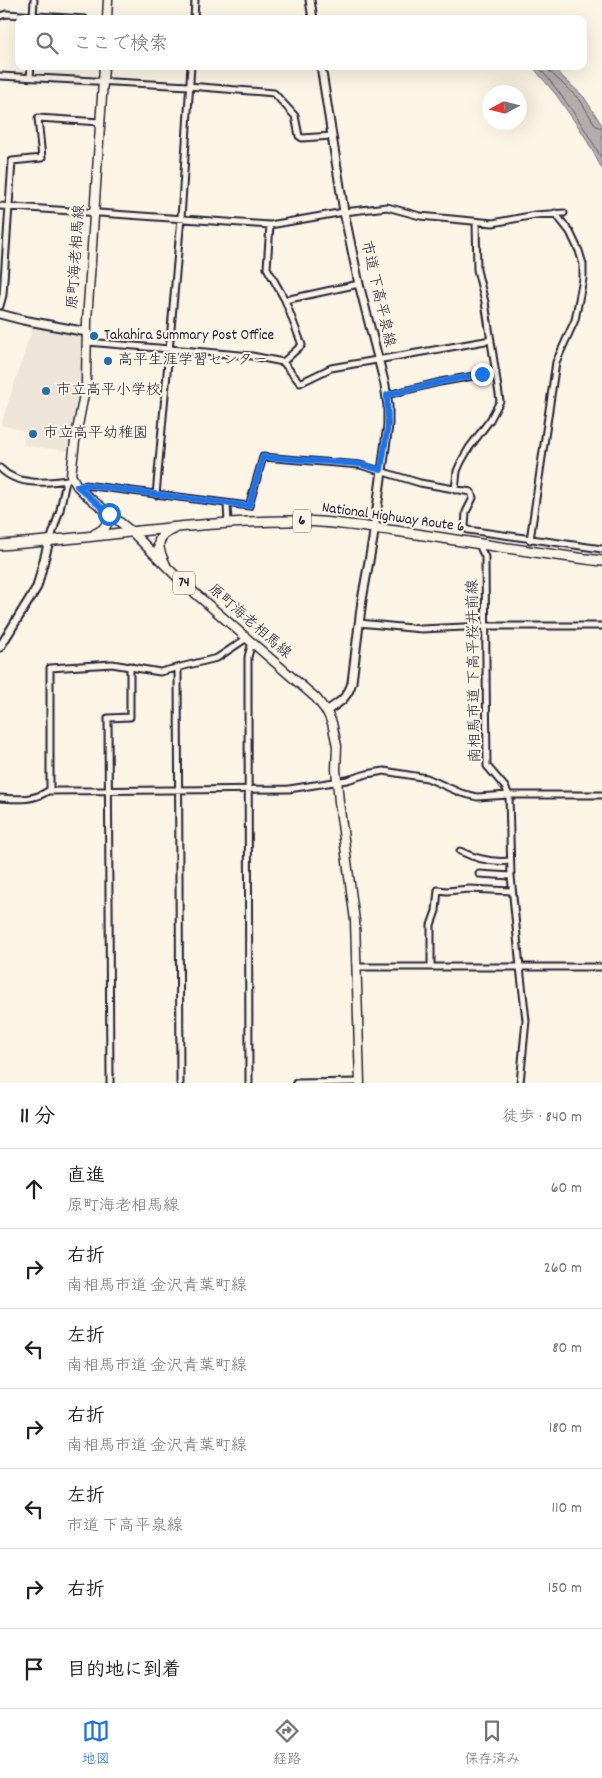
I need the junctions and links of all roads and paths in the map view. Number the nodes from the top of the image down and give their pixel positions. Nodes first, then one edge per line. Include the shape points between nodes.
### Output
1 (34, 0) edge
2 (108, 0) edge
3 (195, 0) edge
4 (310, 0) edge
5 (15, 15) edge
6 (33, 15) edge
7 (107, 15) edge
8 (194, 15) edge
9 (312, 15) edge
10 (0, 16) edge
11 (31, 70) edge
12 (104, 70) edge
13 (191, 70) edge
14 (321, 70) edge
15 (0, 76) edge
16 (30, 78) junction
17 (103, 82) junction
18 (190, 86) junction
19 (100, 122) junction
20 (332, 136) junction
21 (0, 206) edge
22 (9, 207) junction
23 (94, 212) junction
24 (344, 212) junction
25 (564, 212) dead end
26 (555, 213) junction
27 (181, 218) junction
28 (476, 223) junction
29 (270, 225) junction
30 (2, 269) edge
31 (358, 284) junction
32 (285, 300) junction
33 (0, 306) edge
34 (0, 314) edge
35 (87, 332) junction
36 (491, 340) junction
37 (86, 342) junction
38 (170, 349) junction
39 (378, 360) junction
40 (283, 362) junction
41 (496, 372) junction
42 (387, 395) junction
43 (0, 468) edge
44 (381, 470) junction
45 (72, 482) junction
46 (455, 490) junction
47 (156, 494) junction
48 (227, 505) junction
49 (109, 514) junction
50 (228, 522) junction
51 (182, 526) junction
52 (374, 528) junction
53 (131, 532) junction
54 (90, 536) junction
55 (530, 540) junction
56 (49, 541) junction
57 (0, 545) edge
58 (481, 549) dead end
59 (602, 549) edge
60 (602, 561) edge
61 (165, 564) junction
62 (359, 622) junction
63 (486, 626) junction
64 (602, 626) edge
65 (249, 640) junction
66 (0, 647) edge
67 (130, 666) junction
68 (178, 668) junction
69 (326, 711) junction
70 (337, 782) junction
71 (249, 789) junction
72 (109, 790) junction
73 (179, 790) junction
74 (50, 791) junction
75 (509, 795) junction
76 (602, 795) edge
77 (0, 798) edge
78 (460, 851) dead end
79 (510, 861) junction
80 (479, 874) dead end
81 (511, 876) junction
82 (512, 891) junction
83 (357, 967) junction
84 (431, 967) junction
85 (520, 967) junction
86 (602, 967) edge
87 (360, 1082) edge
88 (110, 1083) edge
89 (180, 1083) edge
90 (249, 1083) edge
91 (296, 1083) edge
92 (520, 1083) edge

1 - 6 street
2 - 7 main road
3 - 8 street
4 - 9 street
5 - 10 street
11 - 16 street
12 - 17 main road, 原町海老相馬線
13 - 18 street
14 - 20 street, 市道 下高平泉線
15 - 16 street
16 - 17 street
17 - 18 street
17 - 19 main road, 原町海老相馬線
18 - 20 street via 274,94 295,116 299,136
18 - 27 street
19 - 22 street via 38,118 42,158 12,161
19 - 23 main road, 原町海老相馬線
20 - 24 street, 市道 下高平泉線
21 - 22 street
22 - 23 street
22 - 30 street
23 - 27 street
23 - 35 main road, 原町海老相馬線
24 - 28 street via 387,207 420,216
24 - 29 street
24 - 31 street, 市道 下高平泉線
25 - 26 street
26 - 28 street via 499,223
26 - 55 street via 580,251 583,279 575,320 556,362
27 - 29 street
27 - 38 street
28 - 36 street via 477,270
29 - 32 street via 267,268
30 - 33 street
31 - 32 street
31 - 39 street, 市道 下高平泉線
32 - 40 street via 302,345
34 - 35 street
35 - 37 main road, 原町海老相馬線
36 - 39 street
36 - 41 street
37 - 38 street
37 - 45 main road, 原町海老相馬線 via 86,384 73,454
38 - 40 street
38 - 47 street
39 - 40 street via 331,368 300,383
39 - 42 street, 市道 下高平泉線
41 - 42 street
41 - 46 street via 499,403 461,462
42 - 44 street, 市道 下高平泉線 via 388,425
43 - 45 street via 21,481
44 - 46 street
44 - 48 street via 360,464 263,457 249,506
44 - 52 street, 市道 下高平泉線
45 - 47 street
45 - 49 main road, 原町海老相馬線 / 74
45 - 56 street
46 - 55 street via 473,494 466,512 465,527 468,530 482,535
47 - 48 street
48 - 50 street
49 - 53 main road, 原町海老相馬線 / 74
49 - 54 highway via 105,528
50 - 51 highway, National Highway Route 6 / 6
50 - 52 highway, National Highway Route 6 / 6 via 299,521
51 - 53 highway, National Highway Route 6 / 6
51 - 61 highway via 160,539 160,552
52 - 60 highway, National Highway Route 6 / 6
52 - 62 street, 市道 下高平泉線
53 - 54 highway, National Highway Route 6 / 6
53 - 61 main road, 原町海老相馬線 / 74
54 - 56 highway, National Highway Route 6 / 6
55 - 59 street
56 - 57 highway, National Highway Route 6 / 6
56 - 66 street via 37,587
58 - 63 street, 南相馬市道 下高平桜井前線 via 485,557
61 - 65 main road, 原町海老相馬線 / 74
62 - 63 street via 421,629
62 - 69 street, 市道 下高平泉線 via 350,692 344,700
63 - 64 street
63 - 75 street, 南相馬市道 下高平桜井前線 via 487,766
65 - 68 street via 216,658
65 - 69 main road, 原町海老相馬線 / 74 via 316,698
65 - 71 street
67 - 68 street via 160,672
67 - 72 street via 130,717 108,718
67 - 74 street via 50,668
68 - 73 street
69 - 70 main road, 原町海老相馬線 / 74 via 336,737
70 - 71 street via 289,789
70 - 75 street via 384,771 427,778 473,796
70 - 83 main road, 原町海老相馬線 / 74 via 354,910
71 - 73 street
71 - 90 street
72 - 73 street
72 - 74 street
72 - 88 street
73 - 89 street
74 - 77 street via 24,800
75 - 76 street
75 - 79 street
78 - 79 street via 477,859
79 - 81 street
80 - 81 street
81 - 82 street
82 - 84 street via 438,890 431,925
82 - 85 street
83 - 84 street
83 - 87 main road, 原町海老相馬線 / 74
84 - 85 street
85 - 86 street
85 - 92 street via 526,1020
87 - 91 street

